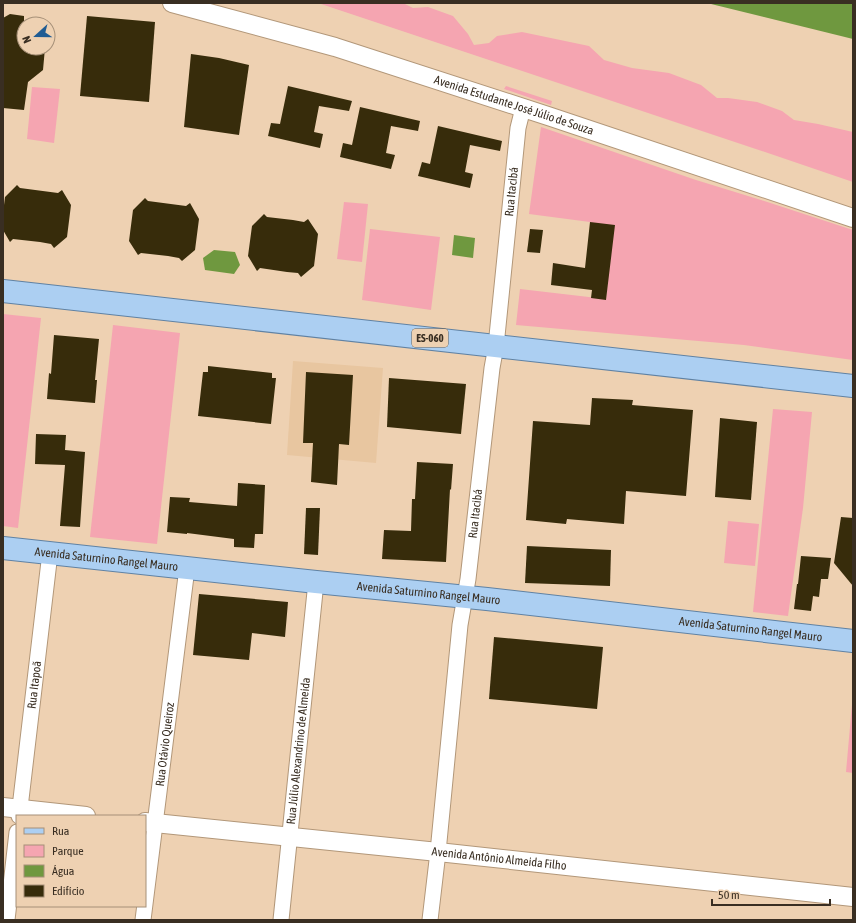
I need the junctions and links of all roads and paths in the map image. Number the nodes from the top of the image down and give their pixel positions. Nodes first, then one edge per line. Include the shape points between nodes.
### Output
1 (172, 3) edge
2 (523, 108) junction
3 (853, 218) edge
4 (3, 291) edge
5 (496, 346) junction
6 (853, 386) edge
7 (3, 548) edge
8 (50, 553) junction
9 (186, 568) junction
10 (316, 582) junction
11 (464, 596) junction
12 (853, 641) edge
13 (14, 811) edge
14 (72, 815) edge
15 (150, 823) edge
16 (290, 837) junction
17 (16, 841) edge
18 (438, 852) junction
19 (146, 878) edge
20 (853, 897) edge
21 (144, 907) edge
22 (7, 920) edge
23 (143, 920) edge
24 (281, 920) edge
25 (430, 920) edge

1 - 2 street, Avenida Estudante José Júlio de Souza via 335,47
2 - 3 street, Avenida Estudante José Júlio de Souza
2 - 5 street, Rua Itacibá via 518,128
4 - 5 main road, ES-060
5 - 6 main road, ES-060
5 - 11 street, Rua Itacibá
7 - 8 main road, Avenida Saturnino Rangel Mauro
8 - 9 main road, Avenida Saturnino Rangel Mauro
8 - 13 street, Rua Itapoã
9 - 10 main road, Avenida Saturnino Rangel Mauro
9 - 15 street, Rua Otávio Queiroz
10 - 11 main road, Avenida Saturnino Rangel Mauro
10 - 16 street, Rua Júlio Alexandrino de Almeida
11 - 12 main road, Avenida Saturnino Rangel Mauro
11 - 18 street, Rua Itacibá
13 - 14 street
15 - 16 street, Avenida Antônio Almeida Filho
15 - 19 street, Rua Otávio Queiroz
16 - 18 street, Avenida Antônio Almeida Filho
16 - 24 street, Rua Júlio Alexandrino de Almeida
17 - 22 street
18 - 20 street, Avenida Antônio Almeida Filho
18 - 25 street, Rua Itacibá
21 - 23 street, Rua Otávio Queiroz

